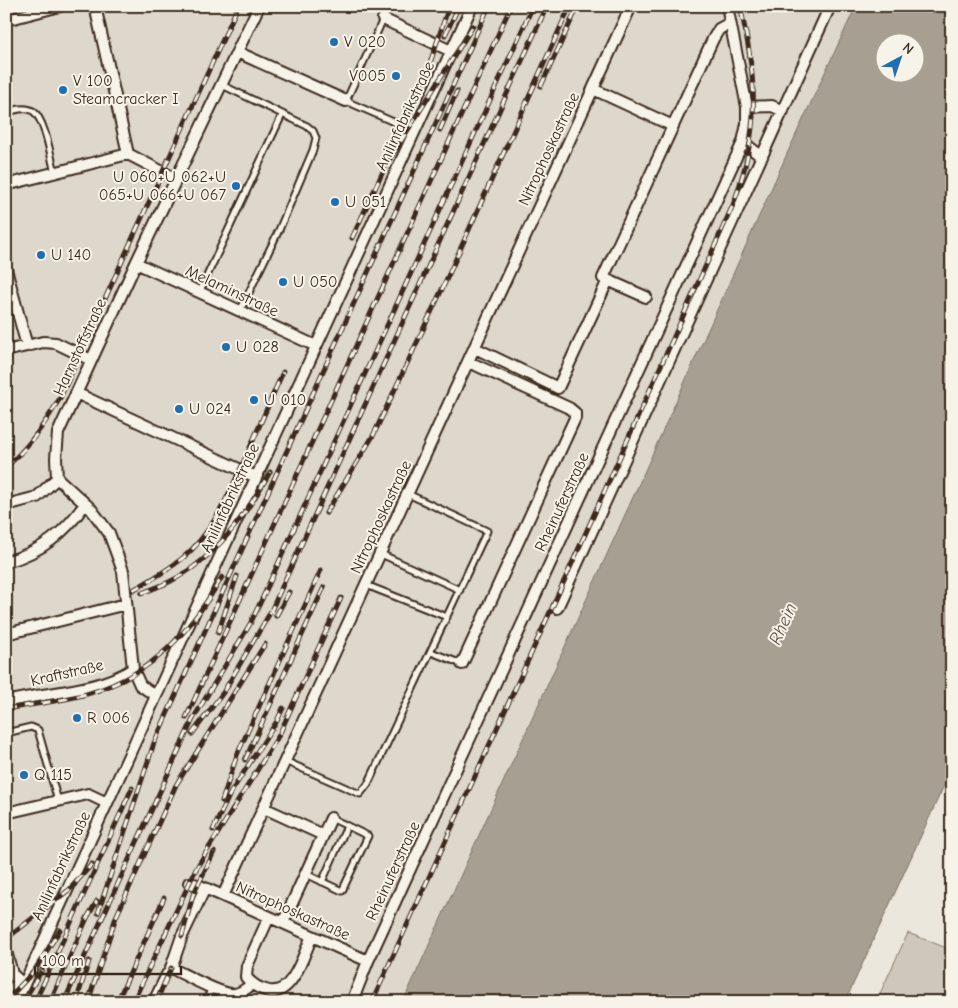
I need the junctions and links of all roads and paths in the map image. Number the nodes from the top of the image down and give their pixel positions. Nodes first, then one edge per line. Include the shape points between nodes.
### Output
1 (60, 6) edge
2 (94, 6) edge
3 (259, 6) edge
4 (389, 6) edge
5 (472, 6) edge
6 (631, 6) edge
7 (727, 6) edge
8 (830, 6) edge
9 (7, 16) edge
10 (384, 19) junction
11 (730, 23) junction
12 (451, 51) junction
13 (238, 52) junction
14 (222, 85) junction
15 (593, 89) junction
16 (346, 101) junction
17 (747, 107) junction
18 (783, 111) junction
19 (6, 113) edge
20 (282, 114) junction
21 (673, 126) junction
22 (414, 131) junction
23 (743, 142) junction
24 (128, 154) junction
25 (762, 158) junction
26 (55, 172) junction
27 (176, 179) junction
28 (6, 185) edge
29 (136, 263) junction
30 (6, 269) edge
31 (608, 280) junction
32 (199, 293) junction
33 (646, 297) dead end
34 (240, 312) junction
35 (27, 346) junction
36 (316, 346) junction
37 (475, 348) junction
38 (6, 351) edge
39 (91, 360) junction
40 (468, 362) junction
41 (558, 388) junction
42 (76, 393) junction
43 (552, 400) junction
44 (256, 477) junction
45 (57, 478) junction
46 (408, 494) junction
47 (85, 504) junction
48 (6, 505) edge
49 (380, 554) junction
50 (6, 562) edge
51 (366, 585) junction
52 (460, 590) junction
53 (126, 604) junction
54 (557, 608) dead end
55 (447, 617) junction
56 (6, 634) edge
57 (430, 652) junction
58 (462, 664) joint
59 (133, 669) junction
60 (156, 696) junction
61 (6, 702) edge
62 (6, 733) edge
63 (285, 761) junction
64 (58, 801) junction
65 (107, 803) junction
66 (264, 808) junction
67 (6, 813) edge
68 (331, 818) joint
69 (348, 826) junction
70 (323, 835) junction
71 (305, 874) junction
72 (322, 882) junction
73 (190, 883) dead end
74 (205, 888) junction
75 (223, 896) junction
76 (269, 917) junction
77 (283, 923) junction
78 (312, 936) junction
79 (6, 951) edge
80 (368, 961) junction
81 (171, 968) junction
82 (21, 983) junction
83 (252, 984) junction
84 (212, 987) junction
85 (6, 995) edge
86 (16, 1002) edge
87 (151, 1002) edge
88 (205, 1002) edge
89 (352, 1002) edge

1 - 9 street
2 - 24 street
3 - 13 street, Harnstoffstraße
4 - 10 lane
5 - 12 street, Anilinfabrikstraße
6 - 15 street, Nitrophoskastraße
7 - 11 street, Rheinuferstraße
8 - 18 street
10 - 12 street
10 - 16 lane
11 - 17 street, Rheinuferstraße
11 - 21 street via 719,29 713,39
12 - 22 street, Anilinfabrikstraße
13 - 14 street, Harnstoffstraße
13 - 16 street
14 - 20 lane
14 - 27 street, Harnstoffstraße
15 - 21 street
15 - 37 street, Nitrophoskastraße
16 - 22 lane
17 - 18 street via 772,106
17 - 23 street, Rheinuferstraße
18 - 25 street
19 - 26 lane via 23,108 38,116
20 - 32 lane
20 - 34 lane via 310,128 316,142
21 - 31 street via 603,278
22 - 36 street, Anilinfabrikstraße
23 - 25 street
23 - 80 street, Rheinuferstraße
24 - 26 street
24 - 27 street
25 - 54 street
26 - 28 street
27 - 29 street, Harnstoffstraße
29 - 32 street, Melaminstraße
29 - 39 street, Harnstoffstraße
30 - 35 street
31 - 33 street
31 - 41 street
32 - 34 street, Melaminstraße
34 - 36 street, Melaminstraße
35 - 38 street
35 - 39 street via 56,342
36 - 44 street, Anilinfabrikstraße
37 - 40 street, Nitrophoskastraße
37 - 41 street
39 - 42 street, Harnstoffstraße
40 - 43 street
40 - 46 street, Nitrophoskastraße
41 - 43 street
42 - 44 street
42 - 45 street, Harnstoffstraße via 58,433
43 - 58 street via 569,408 575,413 575,418
44 - 60 street, Anilinfabrikstraße
45 - 47 street
45 - 48 street via 37,497
46 - 49 street, Nitrophoskastraße
46 - 52 lane via 487,530
47 - 50 street via 57,537 20,558
47 - 53 street via 109,533 123,571
49 - 51 street, Nitrophoskastraße
49 - 52 lane
51 - 55 lane
51 - 63 street, Nitrophoskastraße
52 - 55 lane
53 - 56 street
53 - 59 street
55 - 57 lane
57 - 58 lane
57 - 63 lane via 368,784 360,794
59 - 60 street via 140,685
59 - 61 street, Kraftstraße via 108,681 72,691
60 - 65 street, Anilinfabrikstraße
62 - 64 lane via 31,727 38,730
63 - 66 street, Nitrophoskastraße
64 - 65 street via 88,794
64 - 67 street
65 - 82 street, Anilinfabrikstraße
66 - 70 street
66 - 75 street, Nitrophoskastraße
68 - 69 lane
68 - 70 street
69 - 72 lane
69 - 72 lane via 368,836 365,844 342,891
70 - 71 street
71 - 72 lane
71 - 77 street
73 - 74 street
74 - 75 street
74 - 81 street
75 - 76 street, Nitrophoskastraße
76 - 77 street, Nitrophoskastraße
76 - 83 street via 247,966 246,977
77 - 78 street, Nitrophoskastraße
78 - 80 street, Nitrophoskastraße
78 - 83 street via 295,976 283,990 262,990
79 - 82 street via 12,974
80 - 89 street, Rheinuferstraße
81 - 84 street
81 - 87 lane via 165,973
82 - 85 street
82 - 86 street, Anilinfabrikstraße
83 - 84 street via 234,995
84 - 88 lane

